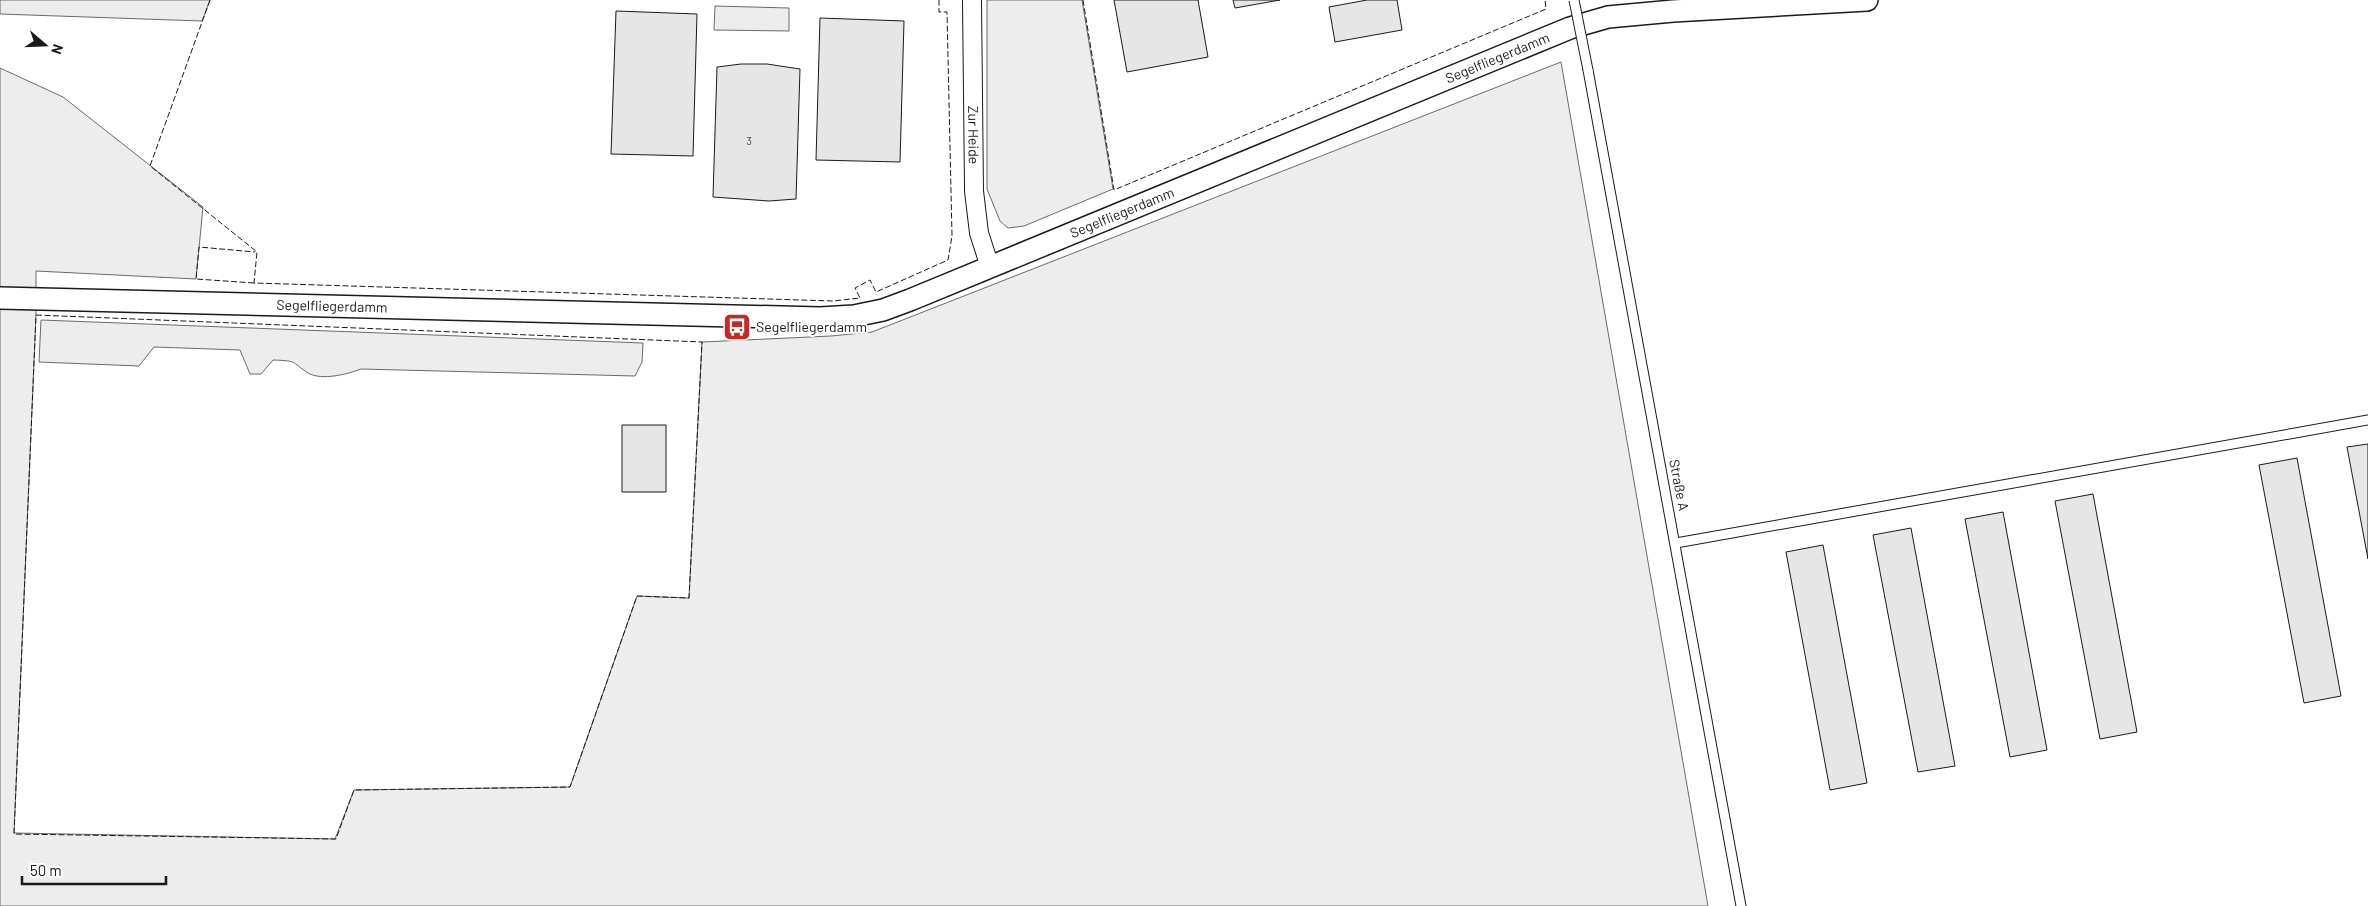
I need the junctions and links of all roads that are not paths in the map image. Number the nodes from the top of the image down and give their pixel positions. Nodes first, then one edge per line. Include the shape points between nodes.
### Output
1 (972, 0) edge
2 (1574, 0) edge
3 (1867, 0) edge
4 (990, 267) junction
5 (0, 298) edge
6 (2368, 420) edge
7 (1676, 543) junction
8 (1741, 906) edge

1 - 4 street, Zur Heide via 974,191 979,233
2 - 7 lane, Straße A, bridge
3 - 4 street, Segelfliegerdamm via 1673,11 1608,17 1577,26
4 - 5 street, Segelfliegerdamm via 883,310 820,318
6 - 7 lane
7 - 8 lane, Straße A

